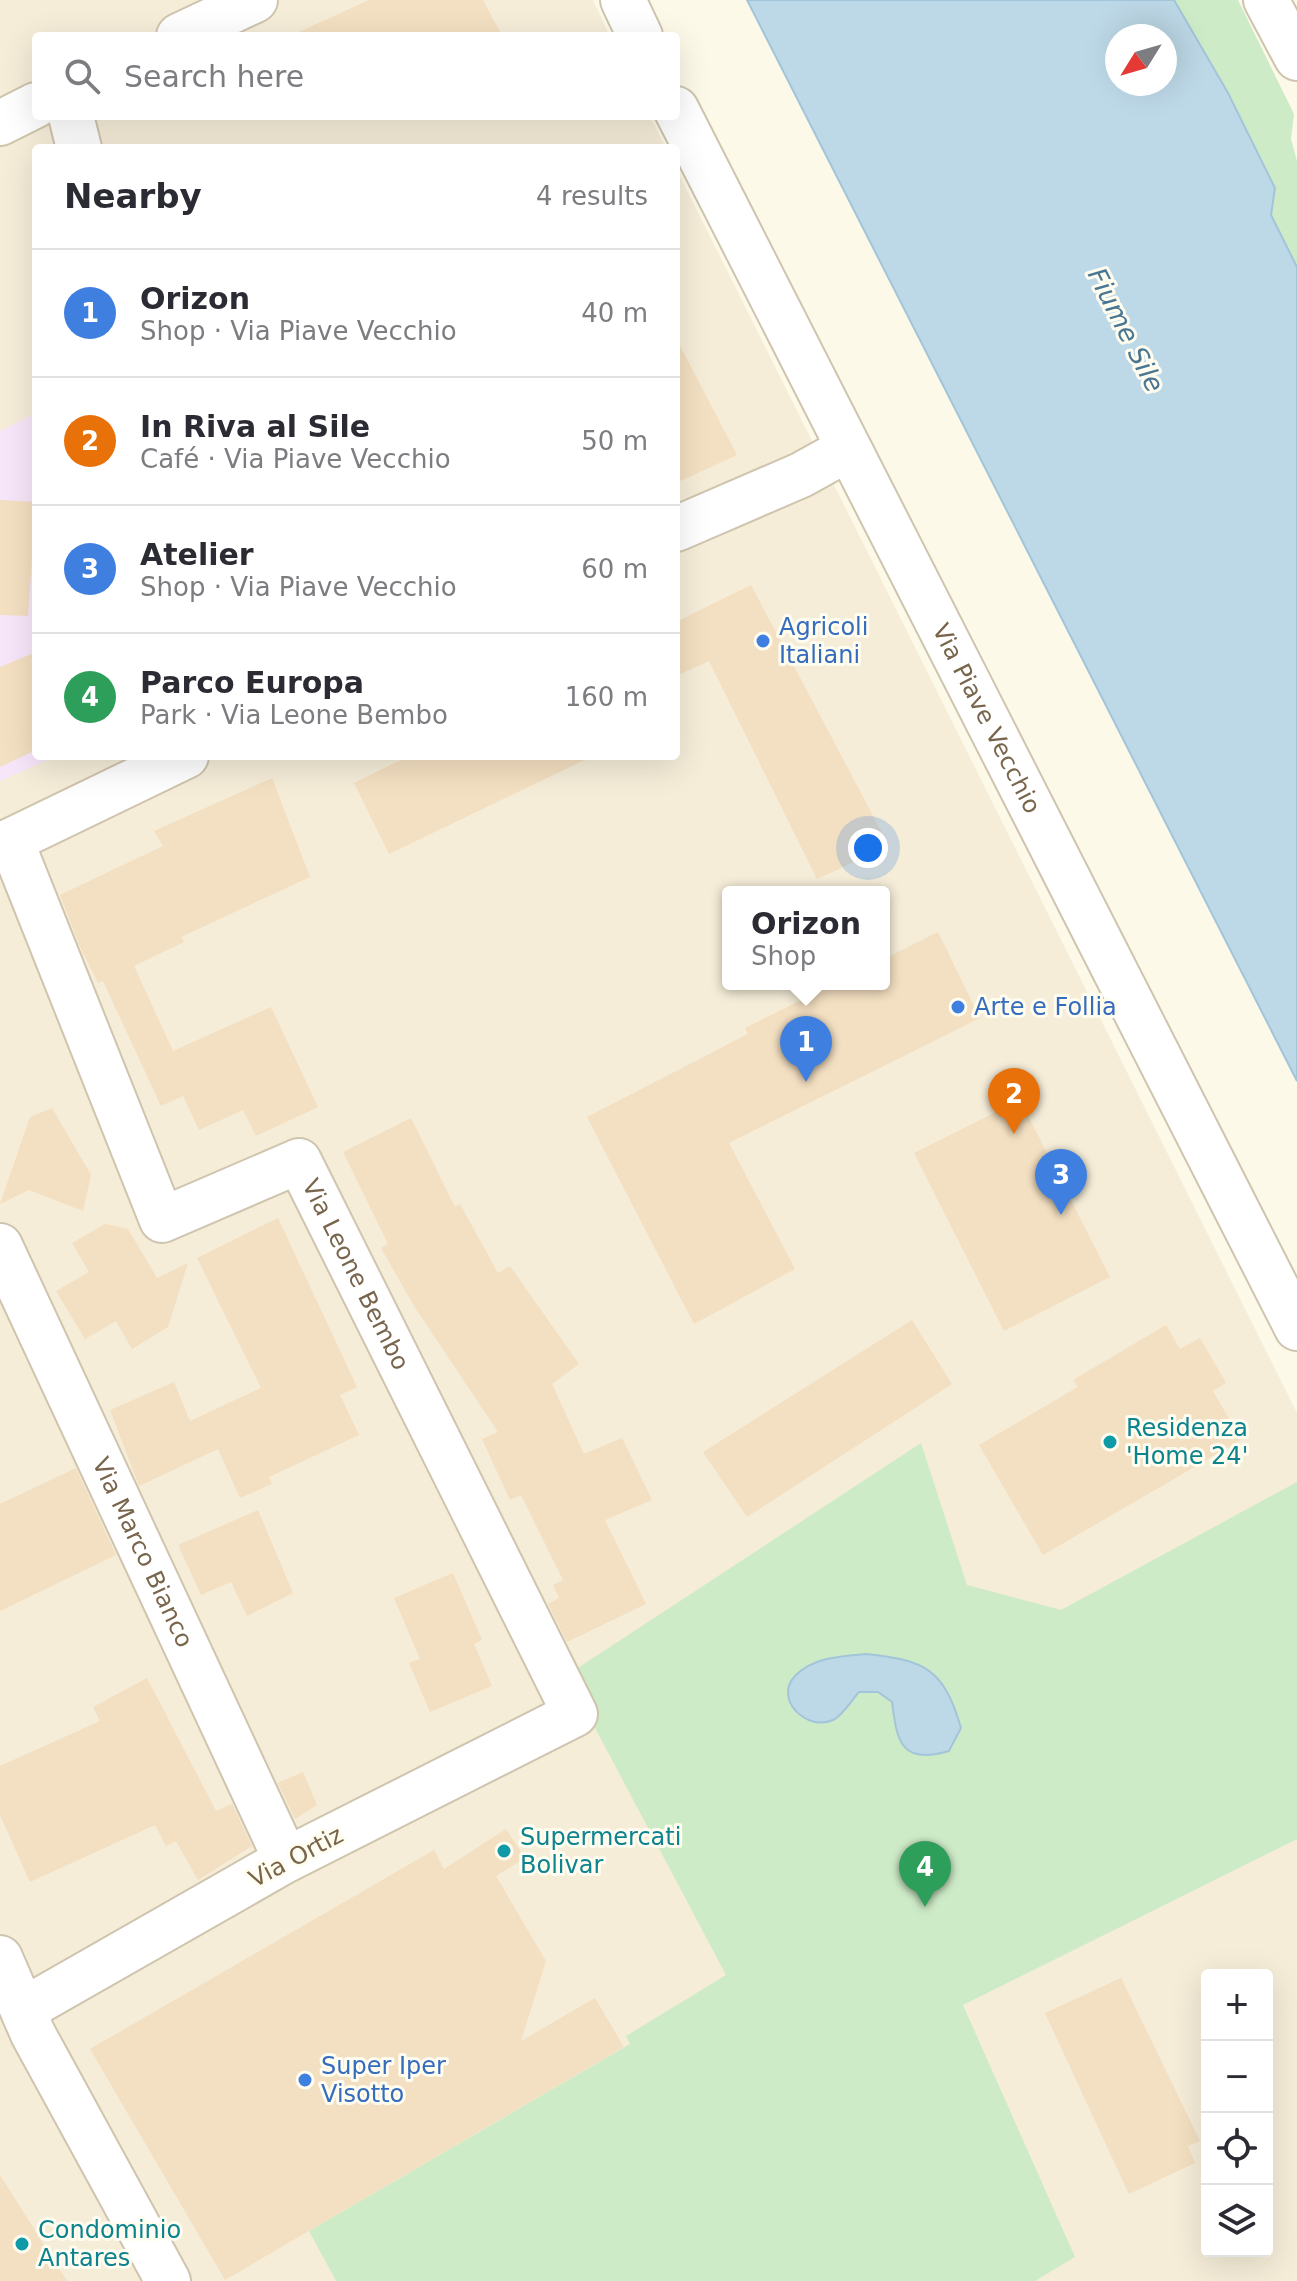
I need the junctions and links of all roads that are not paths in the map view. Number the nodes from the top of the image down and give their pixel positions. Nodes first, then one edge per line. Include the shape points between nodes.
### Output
1 (623, 0) edge
2 (1266, 0) edge
3 (239, 3) edge
4 (186, 32) edge
5 (638, 32) edge
6 (1297, 58) edge
7 (32, 107) edge
8 (680, 117) edge
9 (72, 120) edge
10 (0, 123) edge
11 (78, 144) edge
12 (848, 449) junction
13 (680, 527) edge
14 (178, 760) edge
15 (6, 843) edge
16 (0, 1246) edge
17 (1297, 1328) edge
18 (575, 1714) joint
19 (286, 1860) junction
20 (0, 1958) edge
21 (28, 2022) junction
22 (168, 2281) edge

1 - 5 street
2 - 6 street
3 - 4 street
7 - 10 street
8 - 12 street, Via Piave Vecchio
9 - 11 street
12 - 13 street
12 - 17 street, Via Piave Vecchio
14 - 15 street
15 - 18 street, Via Leone Bembo via 162,1220 299,1161
16 - 19 street, Via Marco Bianco
18 - 19 street, Via Ortiz
19 - 21 street, Via Ortiz
20 - 21 street
21 - 22 street

